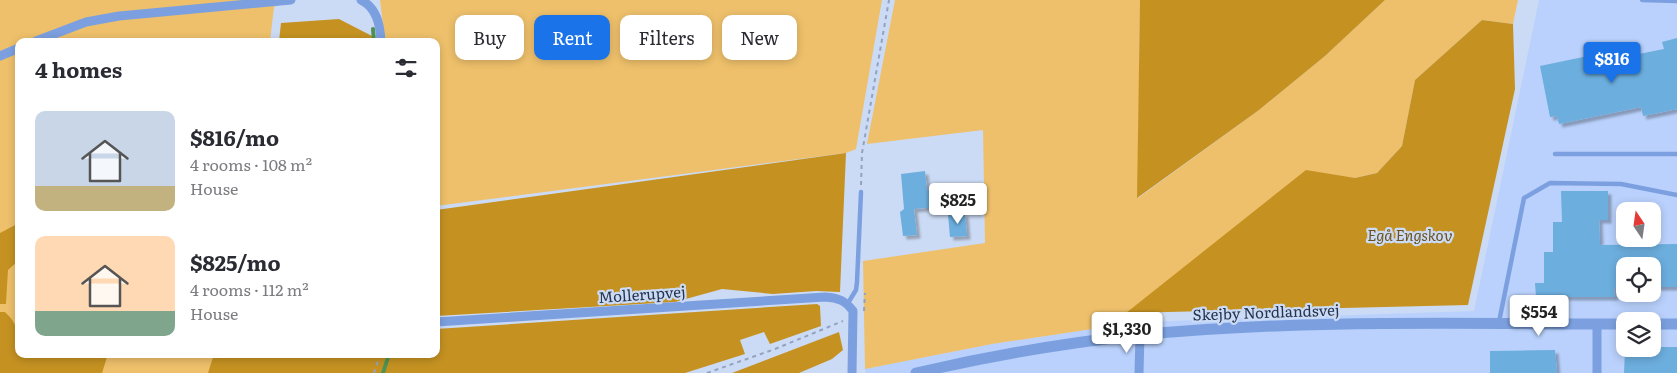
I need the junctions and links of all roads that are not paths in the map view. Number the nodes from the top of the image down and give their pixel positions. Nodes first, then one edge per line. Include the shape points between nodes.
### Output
1 (291, 0) edge
2 (361, 0) edge
3 (1642, 0) edge
4 (1677, 1) edge
5 (44, 38) edge
6 (380, 38) edge
7 (15, 50) edge
8 (0, 56) edge
9 (1555, 154) dead end
10 (1677, 154) edge
11 (861, 192) road end
12 (1677, 195) edge
13 (848, 303) junction
14 (440, 322) edge
15 (1499, 324) junction
16 (1597, 324) junction
17 (1616, 324) edge
18 (1661, 324) edge
19 (1677, 324) edge
20 (1140, 335) junction
21 (852, 373) edge
22 (916, 373) edge
23 (1139, 373) edge
24 (1597, 373) edge

1 - 5 street via 119,16 86,22
2 - 6 street via 370,4 377,17
3 - 4 lane
7 - 8 street
9 - 10 lane
11 - 13 lane via 857,282
12 - 15 lane via 1621,184 1550,182 1524,198
13 - 14 street, Mollerupvej via 839,298 825,297
13 - 21 street via 854,318
15 - 16 street, Skejby Nordlandsvej
15 - 20 street, Skejby Nordlandsvej via 1300,326
16 - 17 street, Skejby Nordlandsvej
16 - 24 street
18 - 19 street
20 - 22 street, Skejby Nordlandsvej via 1030,350
20 - 23 street

